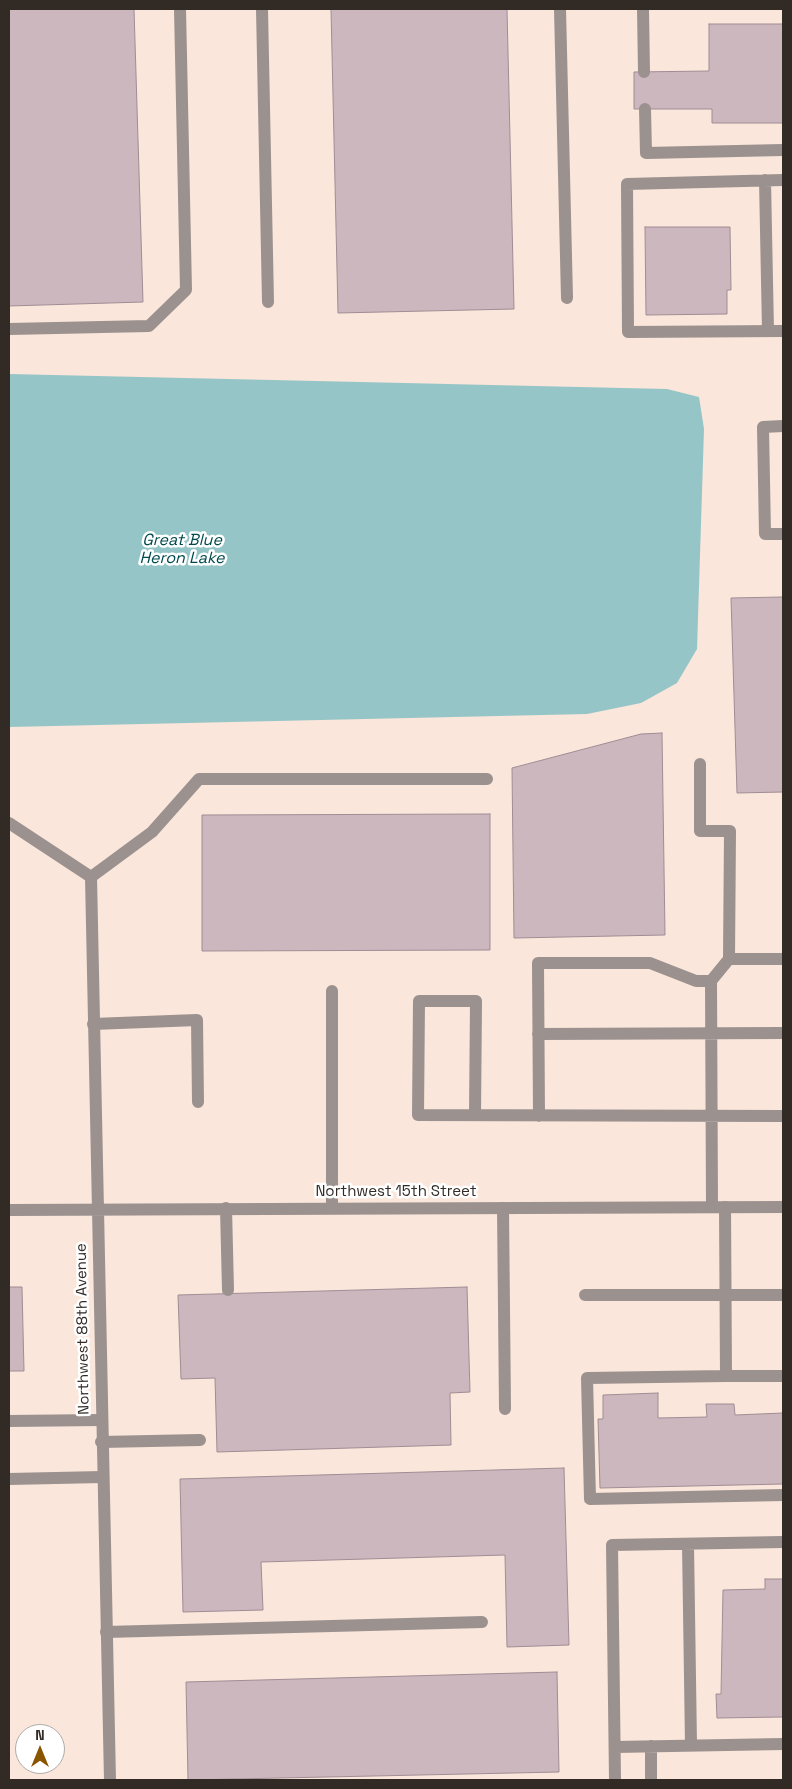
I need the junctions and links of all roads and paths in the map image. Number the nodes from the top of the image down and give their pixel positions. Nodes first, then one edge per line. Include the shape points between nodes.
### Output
1 (180, 9) edge
2 (262, 9) edge
3 (560, 9) edge
4 (643, 9) edge
5 (644, 72) dead end
6 (645, 109) dead end
7 (783, 150) edge
8 (765, 180) junction
9 (783, 180) edge
10 (567, 298) dead end
11 (268, 302) dead end
12 (9, 329) edge
13 (768, 331) junction
14 (783, 331) edge
15 (783, 426) edge
16 (783, 534) edge
17 (700, 764) dead end
18 (487, 779) dead end
19 (9, 823) edge
20 (91, 877) junction
21 (729, 959) junction
22 (783, 959) edge
23 (711, 981) junction
24 (332, 991) dead end
25 (94, 1024) junction
26 (711, 1033) junction
27 (783, 1033) edge
28 (538, 1034) junction
29 (198, 1102) dead end
30 (475, 1115) junction
31 (538, 1116) junction
32 (711, 1116) junction
33 (783, 1116) edge
34 (712, 1207) junction
35 (725, 1207) junction
36 (783, 1207) edge
37 (226, 1208) junction
38 (332, 1208) junction
39 (503, 1208) junction
40 (97, 1209) junction
41 (9, 1210) edge
42 (228, 1290) dead end
43 (726, 1294) junction
44 (585, 1295) dead end
45 (783, 1295) edge
46 (726, 1376) junction
47 (783, 1376) edge
48 (505, 1410) dead end
49 (101, 1420) junction
50 (9, 1421) edge
51 (200, 1440) dead end
52 (101, 1442) junction
53 (102, 1477) junction
54 (9, 1479) edge
55 (783, 1495) edge
56 (783, 1542) edge
57 (688, 1544) junction
58 (482, 1622) dead end
59 (106, 1632) junction
60 (783, 1744) edge
61 (691, 1745) junction
62 (650, 1746) junction
63 (615, 1747) junction
64 (110, 1780) edge
65 (615, 1780) edge
66 (651, 1780) edge

1 - 12 street via 186,290 150,326
2 - 11 street
3 - 10 street
4 - 5 street
6 - 7 street via 646,153
8 - 9 street
8 - 13 street
8 - 13 street via 627,184 628,332
13 - 14 street
15 - 16 street via 763,427 765,534
17 - 21 street via 700,831 730,831
18 - 20 street via 199,779 152,832
19 - 20 street
20 - 25 street, Northwest 88th Avenue
21 - 22 street
21 - 23 street
23 - 26 street
23 - 28 street via 696,981 650,963 538,963
24 - 38 street
25 - 29 street via 197,1020
25 - 40 street, Northwest 88th Avenue
26 - 27 street
26 - 28 street
26 - 32 street
28 - 31 street
30 - 30 street via 418,1115 419,1001 476,1001
30 - 31 street
31 - 32 street
32 - 33 street
32 - 34 street
34 - 35 street, Northwest 15th Street
34 - 39 street, Northwest 15th Street
35 - 36 street, Northwest 15th Street
35 - 43 street
37 - 38 street, Northwest 15th Street
37 - 40 street, Northwest 15th Street
37 - 42 street
38 - 39 street, Northwest 15th Street
39 - 48 street
40 - 41 street, Northwest 15th Street
40 - 49 street, Northwest 88th Avenue
43 - 44 street
43 - 45 street
43 - 46 street
46 - 47 street
46 - 55 street via 587,1378 590,1499
49 - 50 street
49 - 52 street, Northwest 88th Avenue
51 - 52 street
52 - 53 street, Northwest 88th Avenue
53 - 54 street
53 - 59 street, Northwest 88th Avenue
56 - 57 street
57 - 61 street
57 - 63 street via 612,1545
58 - 59 street
59 - 64 street, Northwest 88th Avenue
60 - 61 street
61 - 62 street
62 - 63 street
62 - 66 street
63 - 65 street

